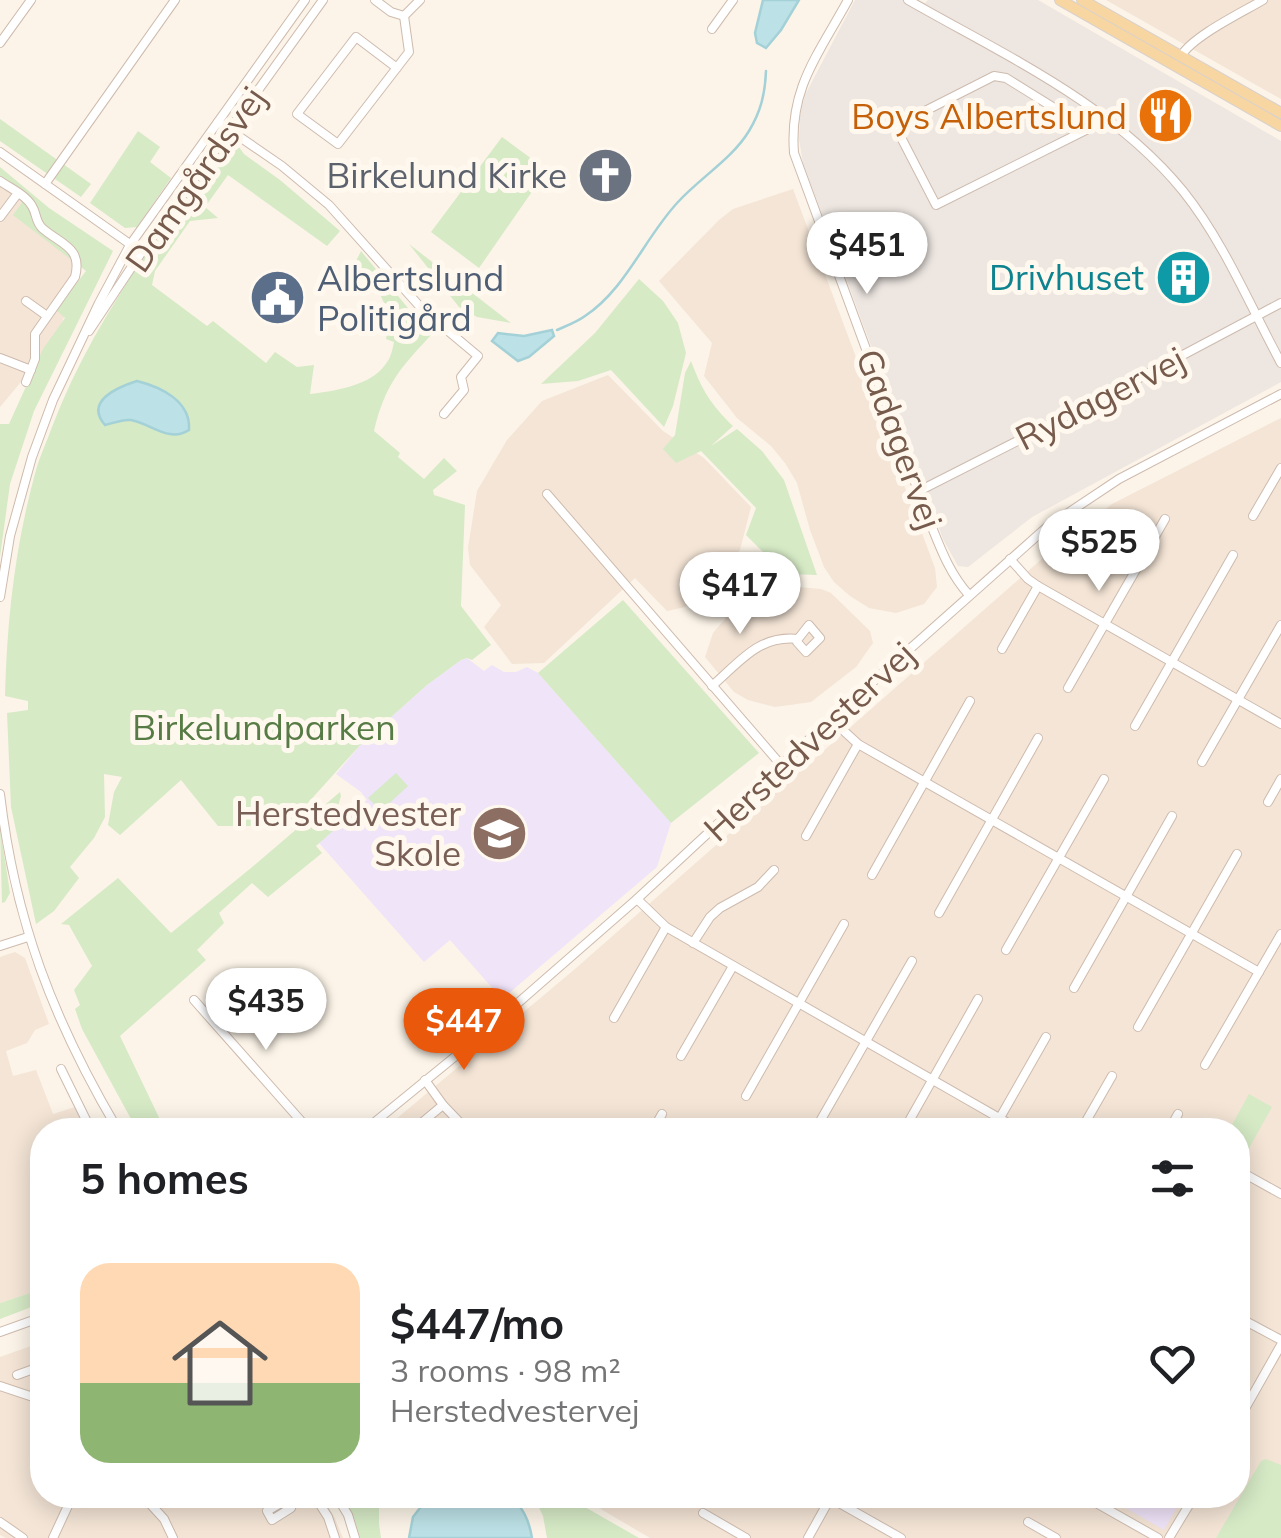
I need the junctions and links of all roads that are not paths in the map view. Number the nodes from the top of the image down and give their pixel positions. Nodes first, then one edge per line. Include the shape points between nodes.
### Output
1 (31, 0) edge
2 (175, 0) edge
3 (305, 0) edge
4 (323, 0) edge
5 (375, 0) edge
6 (420, 0) edge
7 (733, 0) edge
8 (848, 0) edge
9 (908, 0) edge
10 (1060, 0) edge
11 (1082, 0) edge
12 (1262, 0) edge
13 (404, 16) junction
14 (712, 29) dead end
15 (0, 43) edge
16 (1181, 56) junction
17 (397, 68) junction
18 (1280, 111) edge
19 (1108, 119) junction
20 (218, 122) junction
21 (1281, 126) edge
22 (1088, 129) junction
23 (230, 130) junction
24 (0, 152) edge
25 (0, 181) edge
26 (45, 184) junction
27 (18, 193) junction
28 (0, 217) edge
29 (130, 245) junction
30 (142, 253) junction
31 (26, 301) dead end
32 (1281, 304) edge
33 (47, 316) junction
34 (1256, 316) junction
35 (0, 358) edge
36 (71, 359) junction
37 (1281, 364) edge
38 (31, 370) junction
39 (26, 382) dead end
40 (1281, 394) edge
41 (444, 414) dead end
42 (1281, 468) edge
43 (919, 491) junction
44 (547, 494) dead end
45 (1253, 516) dead end
46 (1164, 519) dead end
47 (1232, 555) dead end
48 (1010, 558) junction
49 (1038, 586) junction
50 (0, 589) edge
51 (969, 595) junction
52 (0, 597) edge
53 (1103, 624) junction
54 (1281, 624) edge
55 (798, 639) dead end
56 (1002, 649) dead end
57 (1172, 662) junction
58 (712, 686) junction
59 (1068, 688) dead end
60 (1238, 699) junction
61 (970, 701) dead end
62 (831, 719) junction
63 (1281, 724) edge
64 (1135, 726) dead end
65 (1038, 738) dead end
66 (858, 744) junction
67 (1202, 762) dead end
68 (782, 766) junction
69 (1104, 778) dead end
70 (925, 780) junction
71 (1281, 780) edge
72 (0, 794) edge
73 (1268, 802) dead end
74 (1172, 816) dead end
75 (992, 819) junction
76 (806, 836) dead end
77 (1238, 854) dead end
78 (1059, 857) junction
79 (774, 870) dead end
80 (872, 875) dead end
81 (1126, 896) junction
82 (638, 898) junction
83 (938, 912) dead end
84 (844, 924) dead end
85 (666, 928) junction
86 (1192, 933) junction
87 (1281, 934) edge
88 (28, 937) junction
89 (692, 943) junction
90 (0, 946) edge
91 (1006, 950) dead end
92 (912, 961) dead end
93 (733, 966) junction
94 (1260, 972) junction
95 (1074, 988) dead end
96 (978, 999) dead end
97 (194, 1000) dead end
98 (799, 1004) junction
99 (614, 1018) dead end
100 (1138, 1027) dead end
101 (1046, 1038) dead end
102 (866, 1042) junction
103 (682, 1056) dead end
104 (1205, 1065) dead end
105 (61, 1069) dead end
106 (1112, 1076) dead end
107 (425, 1080) junction
108 (932, 1080) junction
109 (746, 1096) dead end
110 (444, 1105) junction
111 (662, 1114) dead end
112 (1178, 1114) dead end
113 (86, 1118) edge
114 (111, 1118) edge
115 (298, 1118) edge
116 (380, 1118) edge
117 (428, 1118) edge
118 (455, 1118) edge
119 (660, 1118) edge
120 (822, 1118) edge
121 (911, 1118) edge
122 (1000, 1118) joint
123 (1088, 1118) edge
124 (1176, 1118) edge
125 (1250, 1177) edge
126 (1281, 1194) edge
127 (30, 1322) edge
128 (1250, 1324) edge
129 (0, 1332) edge
130 (1281, 1342) edge
131 (30, 1370) edge
132 (17, 1375) dead end
133 (0, 1386) edge
134 (30, 1396) edge
135 (1250, 1399) edge
136 (67, 1508) edge
137 (153, 1508) edge
138 (322, 1508) edge
139 (344, 1508) edge
140 (823, 1508) edge
141 (850, 1508) edge
142 (1105, 1508) edge
143 (1187, 1508) edge
144 (704, 1513) dead end
145 (0, 1522) edge
146 (1028, 1522) dead end
147 (22, 1538) edge
148 (54, 1538) edge
149 (173, 1538) edge
150 (336, 1538) edge
151 (355, 1538) edge
152 (746, 1538) edge
153 (808, 1538) edge
154 (901, 1538) edge
155 (1056, 1538) edge
156 (1158, 1538) edge
157 (1168, 1538) edge

1 - 15 street
2 - 26 street
3 - 20 street, Damgårdsvej
4 - 23 street, Damgårdsvej
5 - 13 street
6 - 13 street
7 - 14 street
8 - 43 street, Gadagervej via 802,84 794,109 794,154
9 - 19 street
10 - 21 main road
11 - 16 main road
12 - 16 street
13 - 17 street via 408,52
16 - 18 main road
17 - 17 street via 338,144 297,114 356,37
19 - 22 street
19 - 34 street via 1184,192
20 - 23 street
20 - 29 street, Damgårdsvej
22 - 22 street via 936,206 893,122 994,76
23 - 30 street, Damgårdsvej
23 - 41 street via 329,205 423,310 478,356 461,377 464,390
24 - 26 street
25 - 27 street
26 - 29 street
27 - 28 street
27 - 33 street via 76,259 75,277
29 - 30 street
29 - 36 street, Damgårdsvej
30 - 36 street, Damgårdsvej
31 - 33 street
32 - 34 street, Rydagervej
33 - 38 street via 35,334
34 - 37 street
34 - 43 street, Rydagervej
35 - 38 street
36 - 50 street, Damgårdsvej via 32,457
38 - 39 street
40 - 48 street, Herstedvestervej via 1118,479
42 - 45 street
43 - 51 street, Gadagervej via 946,561
44 - 58 street
46 - 53 street
47 - 57 street
48 - 49 street
48 - 51 street, Herstedvestervej
49 - 53 street
49 - 56 street
50 - 52 street, Damgårdsvej
51 - 62 street, Herstedvestervej
53 - 57 street
53 - 59 street
54 - 60 street
55 - 58 street via 762,642
57 - 60 street
57 - 64 street
58 - 68 street
60 - 63 street
60 - 67 street
61 - 70 street
62 - 66 street
62 - 68 street, Herstedvestervej
65 - 75 street
66 - 70 street
66 - 76 street
68 - 82 street, Herstedvestervej
69 - 78 street
70 - 75 street
70 - 80 street
71 - 73 street
72 - 88 street
74 - 81 street
75 - 78 street
75 - 83 street
77 - 86 street
78 - 81 street
78 - 91 street
79 - 89 street via 758,888 720,908
81 - 86 street
81 - 95 street
82 - 85 street
82 - 107 street, Herstedvestervej
84 - 98 street
85 - 89 street
85 - 99 street
86 - 94 street
86 - 100 street
87 - 94 street
88 - 90 street
88 - 114 street via 62,1027
89 - 93 street
92 - 102 street
93 - 98 street
93 - 103 street
94 - 104 street
96 - 108 street
97 - 115 street
98 - 102 street
98 - 109 street
101 - 122 street
102 - 108 street
102 - 120 street
105 - 113 street
106 - 123 street
107 - 110 street
107 - 116 street, Herstedvestervej
108 - 121 street
108 - 122 street
110 - 117 street
110 - 118 street
111 - 119 street
112 - 124 street
125 - 126 street
127 - 129 street
128 - 130 street
130 - 135 street
131 - 132 street
133 - 134 street
136 - 148 street
137 - 149 street
138 - 150 street
139 - 151 street
140 - 153 street
141 - 154 street
142 - 156 street
143 - 157 street
144 - 152 street
145 - 147 street
146 - 155 street

